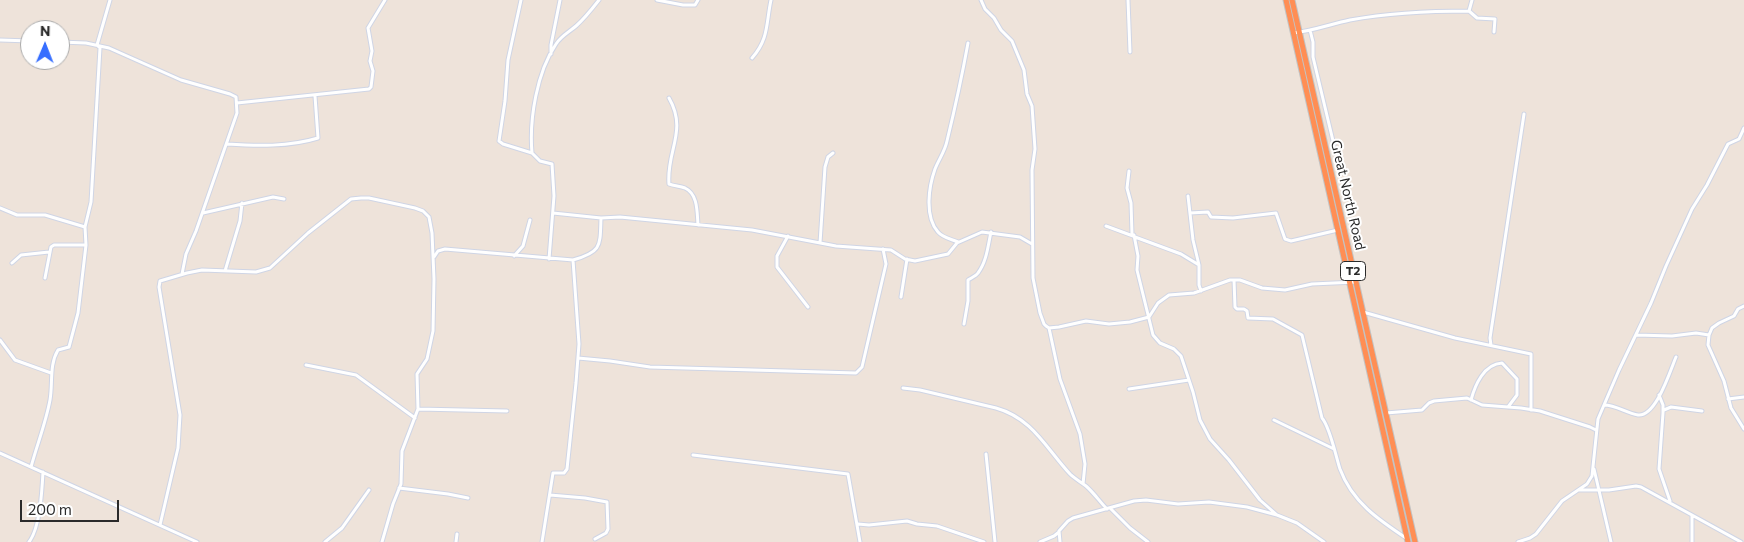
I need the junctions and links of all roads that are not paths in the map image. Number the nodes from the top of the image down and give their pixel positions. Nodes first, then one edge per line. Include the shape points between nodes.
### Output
1 (110, 0) edge
2 (385, 0) edge
3 (522, 0) edge
4 (560, 0) edge
5 (600, 0) edge
6 (657, 0) edge
7 (698, 0) edge
8 (771, 0) edge
9 (981, 0) edge
10 (1128, 0) edge
11 (1286, 0) edge
12 (1292, 0) edge
13 (1472, 0) edge
14 (1469, 11) junction
15 (1310, 30) junction
16 (1296, 32) junction
17 (1494, 32) dead end
18 (0, 40) edge
19 (20, 41) edge
20 (70, 43) edge
21 (968, 43) dead end
22 (97, 45) junction
23 (1130, 52) dead end
24 (550, 54) junction
25 (752, 58) dead end
26 (315, 96) junction
27 (669, 98) dead end
28 (237, 104) junction
29 (1524, 114) dead end
30 (1744, 128) edge
31 (226, 144) junction
32 (1334, 145) dead end
33 (532, 152) junction
34 (833, 153) dead end
35 (1129, 171) dead end
36 (1188, 196) dead end
37 (284, 199) dead end
38 (242, 203) junction
39 (0, 208) edge
40 (202, 213) junction
41 (553, 213) junction
42 (1190, 214) junction
43 (601, 218) junction
44 (530, 220) dead end
45 (698, 224) junction
46 (1106, 226) dead end
47 (86, 227) junction
48 (1338, 230) junction
49 (991, 232) junction
50 (788, 236) junction
51 (1133, 236) junction
52 (958, 242) junction
53 (820, 243) junction
54 (1032, 244) junction
55 (86, 245) junction
56 (884, 249) junction
57 (49, 252) junction
58 (514, 256) junction
59 (433, 258) junction
60 (549, 259) junction
61 (907, 259) junction
62 (573, 260) junction
63 (12, 263) dead end
64 (1199, 265) junction
65 (225, 271) junction
66 (182, 274) junction
67 (45, 278) dead end
68 (1234, 280) junction
69 (1353, 282) junction
70 (1201, 291) junction
71 (900, 297) dead end
72 (1744, 306) edge
73 (808, 307) dead end
74 (1363, 312) junction
75 (1149, 317) junction
76 (964, 324) dead end
77 (1049, 328) junction
78 (1709, 334) junction
79 (1636, 335) junction
80 (0, 340) edge
81 (1491, 345) junction
82 (1676, 357) dead end
83 (578, 358) junction
84 (306, 365) dead end
85 (51, 373) junction
86 (1189, 380) junction
87 (903, 388) dead end
88 (1129, 389) dead end
89 (1658, 395) junction
90 (1744, 397) edge
91 (1728, 399) junction
92 (1471, 400) junction
93 (1604, 405) junction
94 (1508, 407) junction
95 (418, 409) junction
96 (1531, 410) junction
97 (507, 411) dead end
98 (1663, 411) junction
99 (1702, 411) dead end
100 (1386, 413) junction
101 (415, 418) junction
102 (1274, 420) dead end
103 (1744, 429) edge
104 (1596, 430) junction
105 (1334, 449) junction
106 (0, 453) edge
107 (986, 454) dead end
108 (693, 455) dead end
109 (31, 467) junction
110 (1594, 469) junction
111 (43, 472) junction
112 (1083, 484) junction
113 (399, 488) junction
114 (1600, 489) junction
115 (369, 490) dead end
116 (1579, 490) junction
117 (550, 495) junction
118 (468, 498) dead end
119 (1670, 502) junction
120 (1109, 509) junction
121 (1277, 515) junction
122 (1692, 515) junction
123 (858, 524) junction
124 (160, 525) junction
125 (1059, 531) junction
126 (457, 534) dead end
127 (595, 539) dead end
128 (1408, 541) edge
129 (29, 542) edge
130 (197, 542) edge
131 (325, 542) edge
132 (382, 542) edge
133 (456, 542) edge
134 (542, 542) edge
135 (860, 542) edge
136 (984, 542) edge
137 (995, 542) edge
138 (1040, 542) edge
139 (1060, 542) edge
140 (1148, 542) edge
141 (1324, 542) edge
142 (1415, 542) edge
143 (1518, 542) edge
144 (1611, 542) edge
145 (1692, 542) edge
146 (1741, 542) edge

1 - 22 street
2 - 26 street via 368,28 372,51 371,87
3 - 33 street via 508,60 500,142
4 - 24 street
5 - 24 street via 560,39
6 - 7 street via 683,5 695,5
8 - 25 street via 765,39
9 - 54 street via 1010,39 1024,70 1032,106 1035,149
10 - 23 street
11 - 16 highway, Great North Road / T2
12 - 16 highway, Great North Road / T2
13 - 14 street
14 - 15 street via 1374,16
14 - 17 street via 1477,18 1495,19
15 - 16 street
15 - 32 street via 1313,57
16 - 48 highway, Great North Road / T2
16 - 69 highway, Great North Road / T2
18 - 19 street
20 - 22 street
21 - 52 street via 946,146 930,186 931,216 936,230
22 - 28 street via 181,80 234,95
22 - 47 street via 100,48 98,89 91,202
24 - 33 street via 538,86
26 - 28 street
26 - 31 street via 318,138 270,145
27 - 45 street via 677,114 678,126 669,184 689,191 696,202
28 - 31 street
29 - 81 street
30 - 79 street via 1739,139 1728,144 1692,209
31 - 40 street
33 - 41 street via 537,159 553,167
34 - 53 street via 825,167
35 - 51 street via 1127,188
36 - 42 street
37 - 38 street via 273,197
38 - 40 street
38 - 65 street
39 - 47 street via 17,215 45,215
40 - 66 street
41 - 43 street
41 - 60 street
42 - 48 street via 1208,212 1211,217 1233,218 1276,213 1284,239 1291,241
42 - 64 street
43 - 45 street
43 - 62 street via 601,238 595,251
44 - 58 street via 523,246
45 - 50 street
46 - 51 street
47 - 55 street
48 - 69 highway, Great North Road / T2
49 - 52 street via 982,232
49 - 54 street via 1020,237
49 - 76 street via 980,268 968,280
50 - 53 street
50 - 73 street via 777,256 777,267
51 - 64 street via 1181,254
51 - 75 street via 1138,256 1137,270
52 - 61 street via 948,254 919,261
53 - 56 street
54 - 77 street via 1034,283 1044,324
55 - 57 street via 54,245
55 - 85 street via 78,313 70,346 56,352
56 - 61 street
56 - 83 street via 886,264 862,367 856,373 657,367
57 - 63 street via 24,254
57 - 67 street
58 - 59 street via 445,249 438,251
58 - 60 street
59 - 65 street via 431,227 423,211 362,198 351,200 337,209 270,268 256,272
59 - 95 street via 434,319 427,359 417,374
60 - 62 street
61 - 71 street
62 - 83 street
64 - 70 street
65 - 66 street via 202,270
66 - 124 street via 164,278 159,283 180,415 178,448
68 - 69 street via 1275,290
68 - 70 street
68 - 105 street via 1235,306 1244,308 1248,318 1273,319 1302,335 1322,418
69 - 74 highway, Great North Road / T2
69 - 128 highway, Great North Road / T2
70 - 75 street via 1169,295 1158,303
72 - 78 street via 1734,316 1715,325
74 - 81 street
74 - 100 highway, Great North Road / T2
75 - 77 street via 1120,323 1086,321
75 - 86 street via 1156,339 1181,356
77 - 112 street via 1060,379 1080,434 1085,464
78 - 79 street
78 - 91 street via 1708,345 1724,381
79 - 93 street
80 - 85 street via 15,360
81 - 96 street via 1531,354
82 - 89 street
83 - 117 street via 566,469 564,473 553,474
84 - 101 street via 356,375
85 - 109 street via 50,399
86 - 88 street
86 - 121 street via 1200,420 1210,439 1260,500
87 - 112 street via 1006,411 1029,425
89 - 93 street via 1653,408 1642,414
89 - 98 street
90 - 91 street
91 - 103 street
92 - 94 street via 1482,405
92 - 94 street via 1476,385 1488,368 1502,363 1518,379 1517,395
92 - 100 street via 1434,401 1422,410
93 - 104 street
94 - 96 street
95 - 97 street
95 - 101 street
96 - 104 street
98 - 99 street via 1671,407
98 - 119 street via 1659,469
100 - 142 highway, Great North Road / T2
101 - 113 street via 402,451
102 - 105 street
104 - 110 street
105 - 128 street via 1346,482 1356,498
106 - 109 street
107 - 137 street
108 - 123 street via 848,474
109 - 111 street
110 - 114 street
110 - 116 street via 1590,481
111 - 124 street
111 - 129 street via 42,496 34,536
112 - 120 street
113 - 118 street
113 - 132 street
114 - 116 street
114 - 119 street via 1636,486
114 - 144 street
115 - 131 street via 342,528
116 - 143 street via 1562,502 1536,534
117 - 127 street via 607,502 608,530
117 - 134 street
119 - 122 street
120 - 121 street via 1146,500 1178,504 1209,502
120 - 125 street via 1073,518
120 - 140 street
121 - 141 street via 1297,523
122 - 145 street
122 - 146 street
123 - 135 street
123 - 136 street via 907,521 937,526
124 - 130 street
125 - 138 street
125 - 139 street
126 - 133 street

